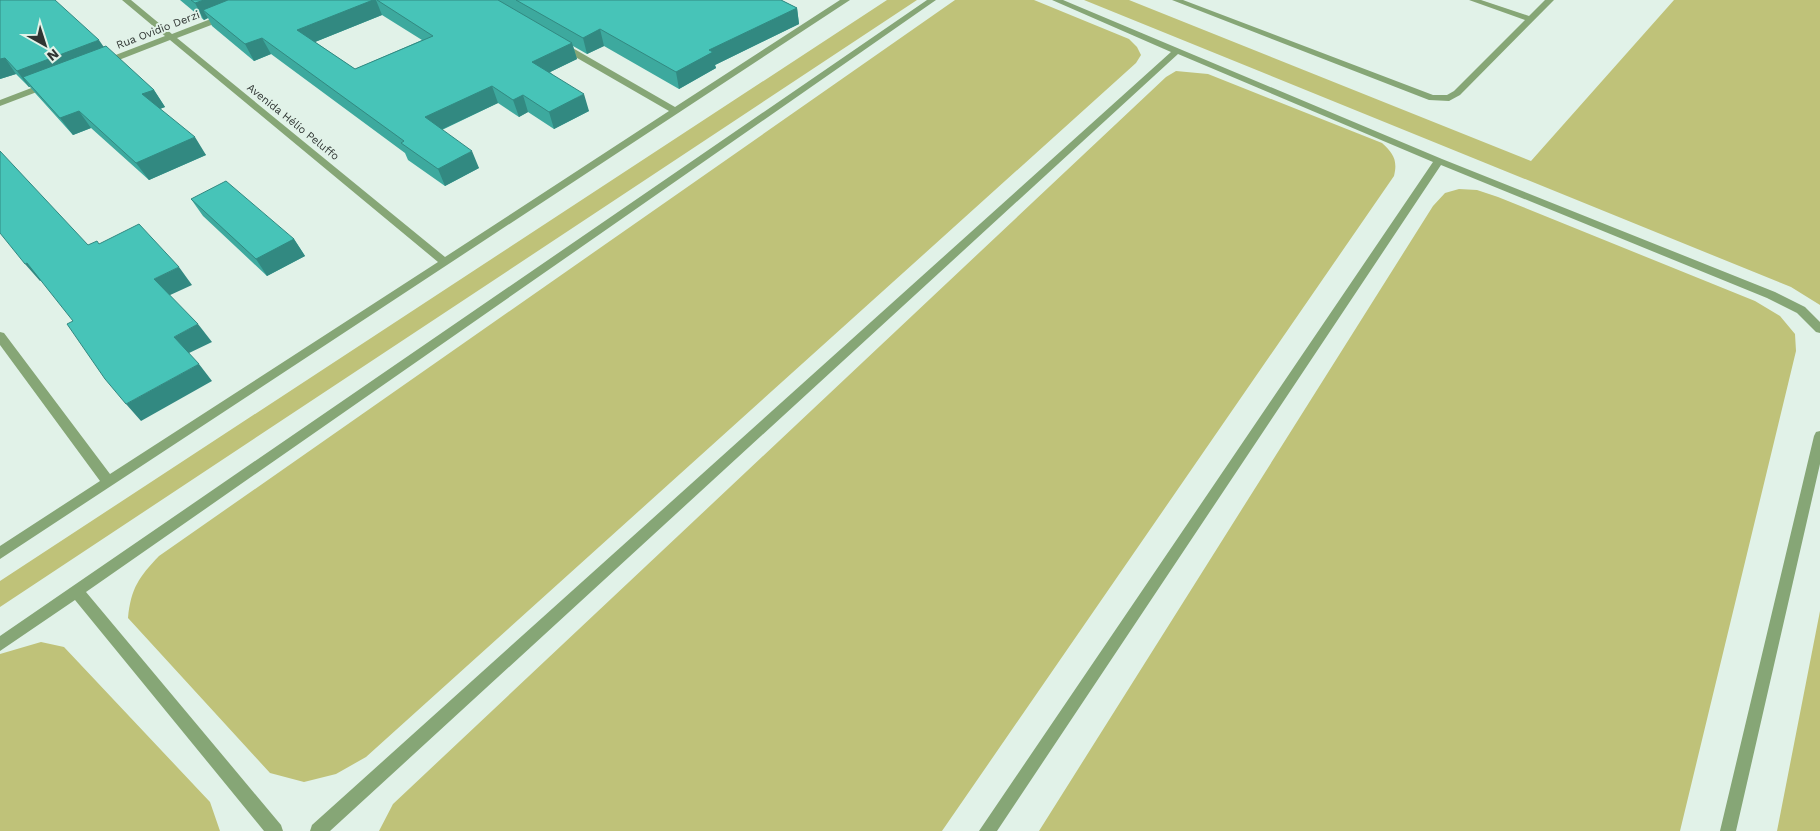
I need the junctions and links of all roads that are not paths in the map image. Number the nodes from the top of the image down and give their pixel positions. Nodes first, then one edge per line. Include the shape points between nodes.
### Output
1 (126, 0) edge
2 (932, 0) edge
3 (1056, 0) edge
4 (1176, 0) edge
5 (1473, 0) edge
6 (1550, 0) edge
7 (837, 2) edge
8 (232, 14) edge
9 (1529, 19) junction
10 (170, 38) junction
11 (550, 39) edge
12 (1178, 50) junction
13 (90, 68) edge
14 (54, 82) edge
15 (0, 103) edge
16 (675, 111) junction
17 (1438, 160) junction
18 (445, 262) junction
19 (1820, 329) edge
20 (0, 336) edge
21 (1820, 436) edge
22 (108, 482) junction
23 (0, 552) edge
24 (77, 592) junction
25 (0, 644) edge
26 (275, 831) edge
27 (318, 831) edge
28 (987, 831) edge
29 (1728, 831) edge

1 - 10 street, Avenida Hélio Peluffo
2 - 24 street
3 - 12 street
4 - 9 street via 1432,98 1449,98 1457,93
5 - 9 street
6 - 9 street
7 - 16 street
8 - 10 street, Rua Ovidio Derzi
10 - 13 street, Rua Ovidio Derzi
10 - 18 street, Avenida Hélio Peluffo
11 - 16 street
12 - 17 street
12 - 27 street
14 - 15 street
16 - 18 street
17 - 19 street via 1771,295 1801,310
17 - 28 street
18 - 22 street
20 - 22 street
21 - 29 street
22 - 23 street
24 - 25 street
24 - 26 street

